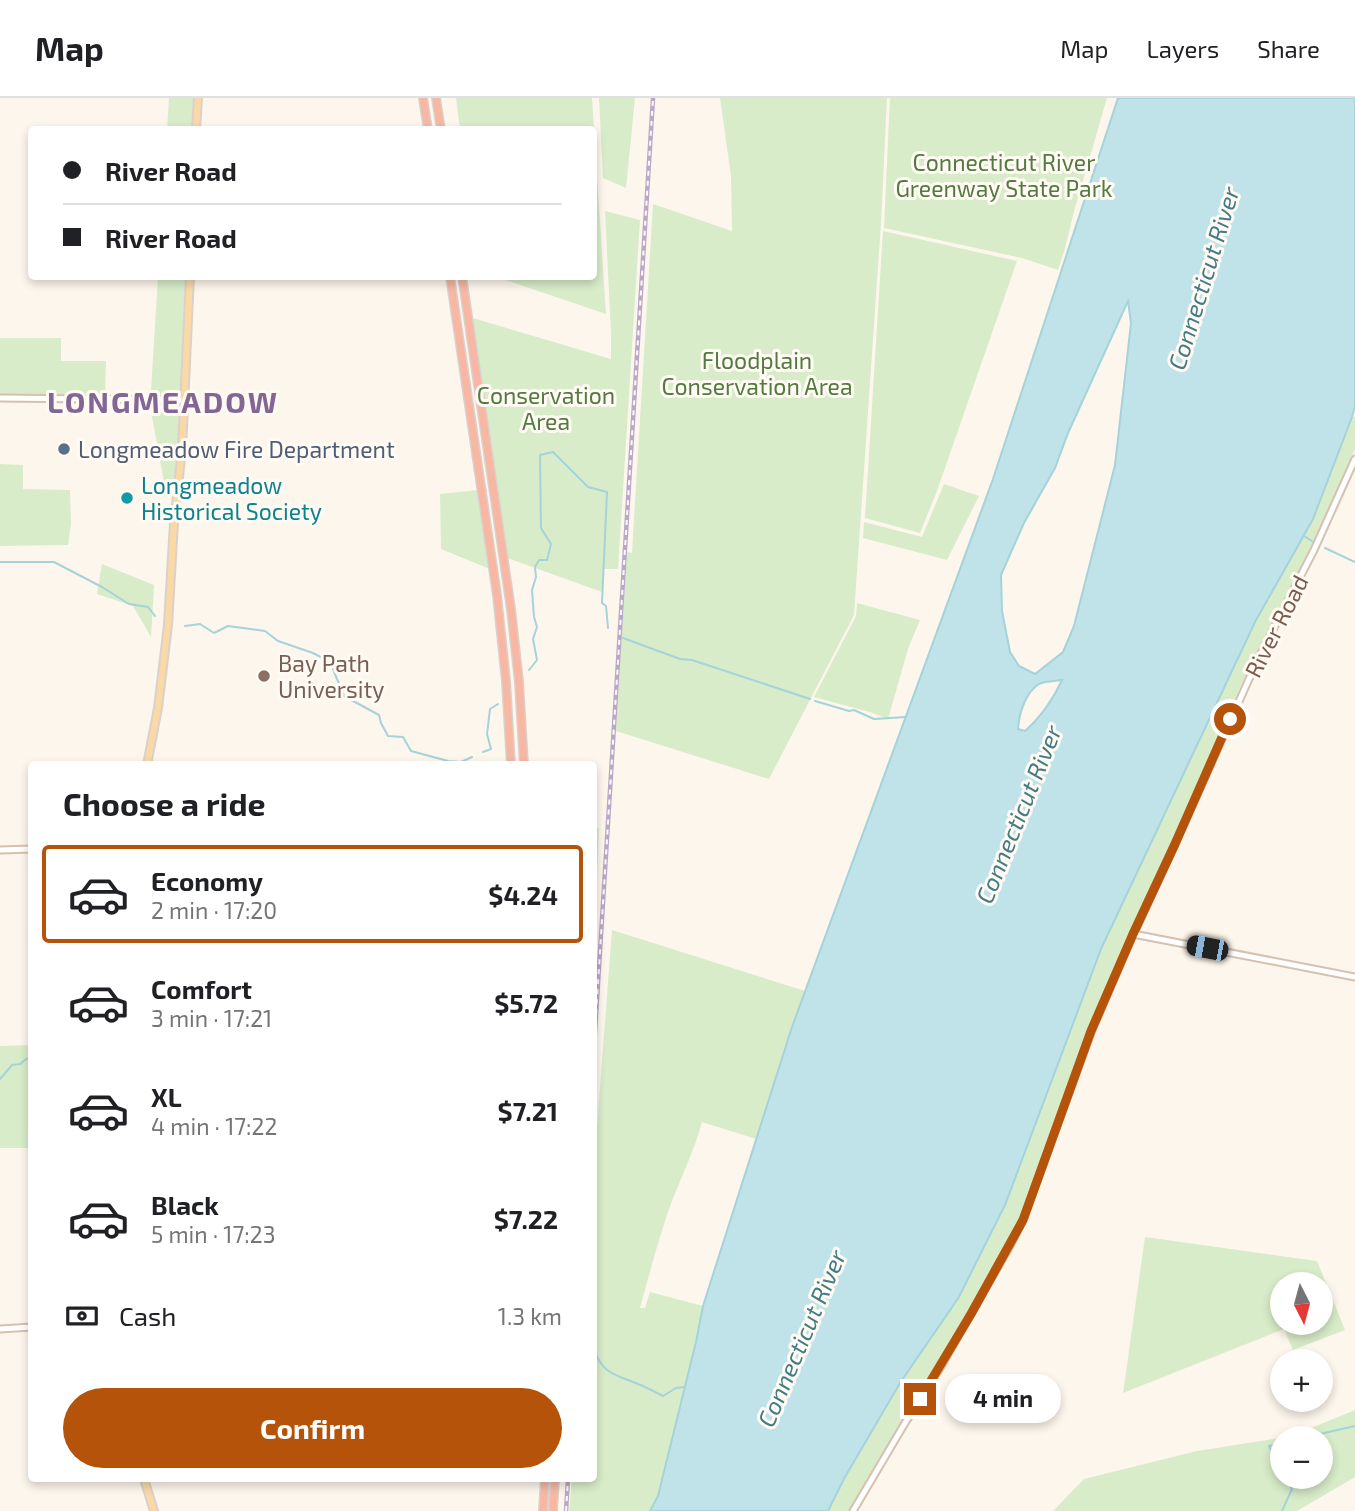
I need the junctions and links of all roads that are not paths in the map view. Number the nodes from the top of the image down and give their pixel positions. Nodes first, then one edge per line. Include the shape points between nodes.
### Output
1 (198, 98) edge
2 (423, 98) edge
3 (436, 98) edge
4 (196, 126) edge
5 (427, 126) edge
6 (440, 126) edge
7 (190, 280) edge
8 (451, 280) edge
9 (463, 280) edge
10 (0, 398) edge
11 (184, 400) junction
12 (1355, 459) edge
13 (148, 761) edge
14 (511, 761) edge
15 (524, 761) edge
16 (28, 849) edge
17 (0, 850) edge
18 (1133, 934) junction
19 (1355, 977) edge
20 (28, 1327) edge
21 (0, 1329) edge
22 (145, 1482) edge
23 (545, 1482) edge
24 (555, 1482) edge
25 (154, 1511) edge
26 (543, 1511) edge
27 (553, 1511) edge
28 (853, 1511) edge

1 - 4 main road
2 - 5 highway
3 - 6 highway
7 - 11 main road
8 - 14 highway via 499,614
9 - 15 highway via 511,609
10 - 11 street
11 - 13 main road via 168,634
12 - 18 street, River Road
16 - 17 street
18 - 19 street
18 - 28 street, River Road via 1090,1034 1023,1220
20 - 21 street
22 - 25 main road
23 - 26 highway
24 - 27 highway

